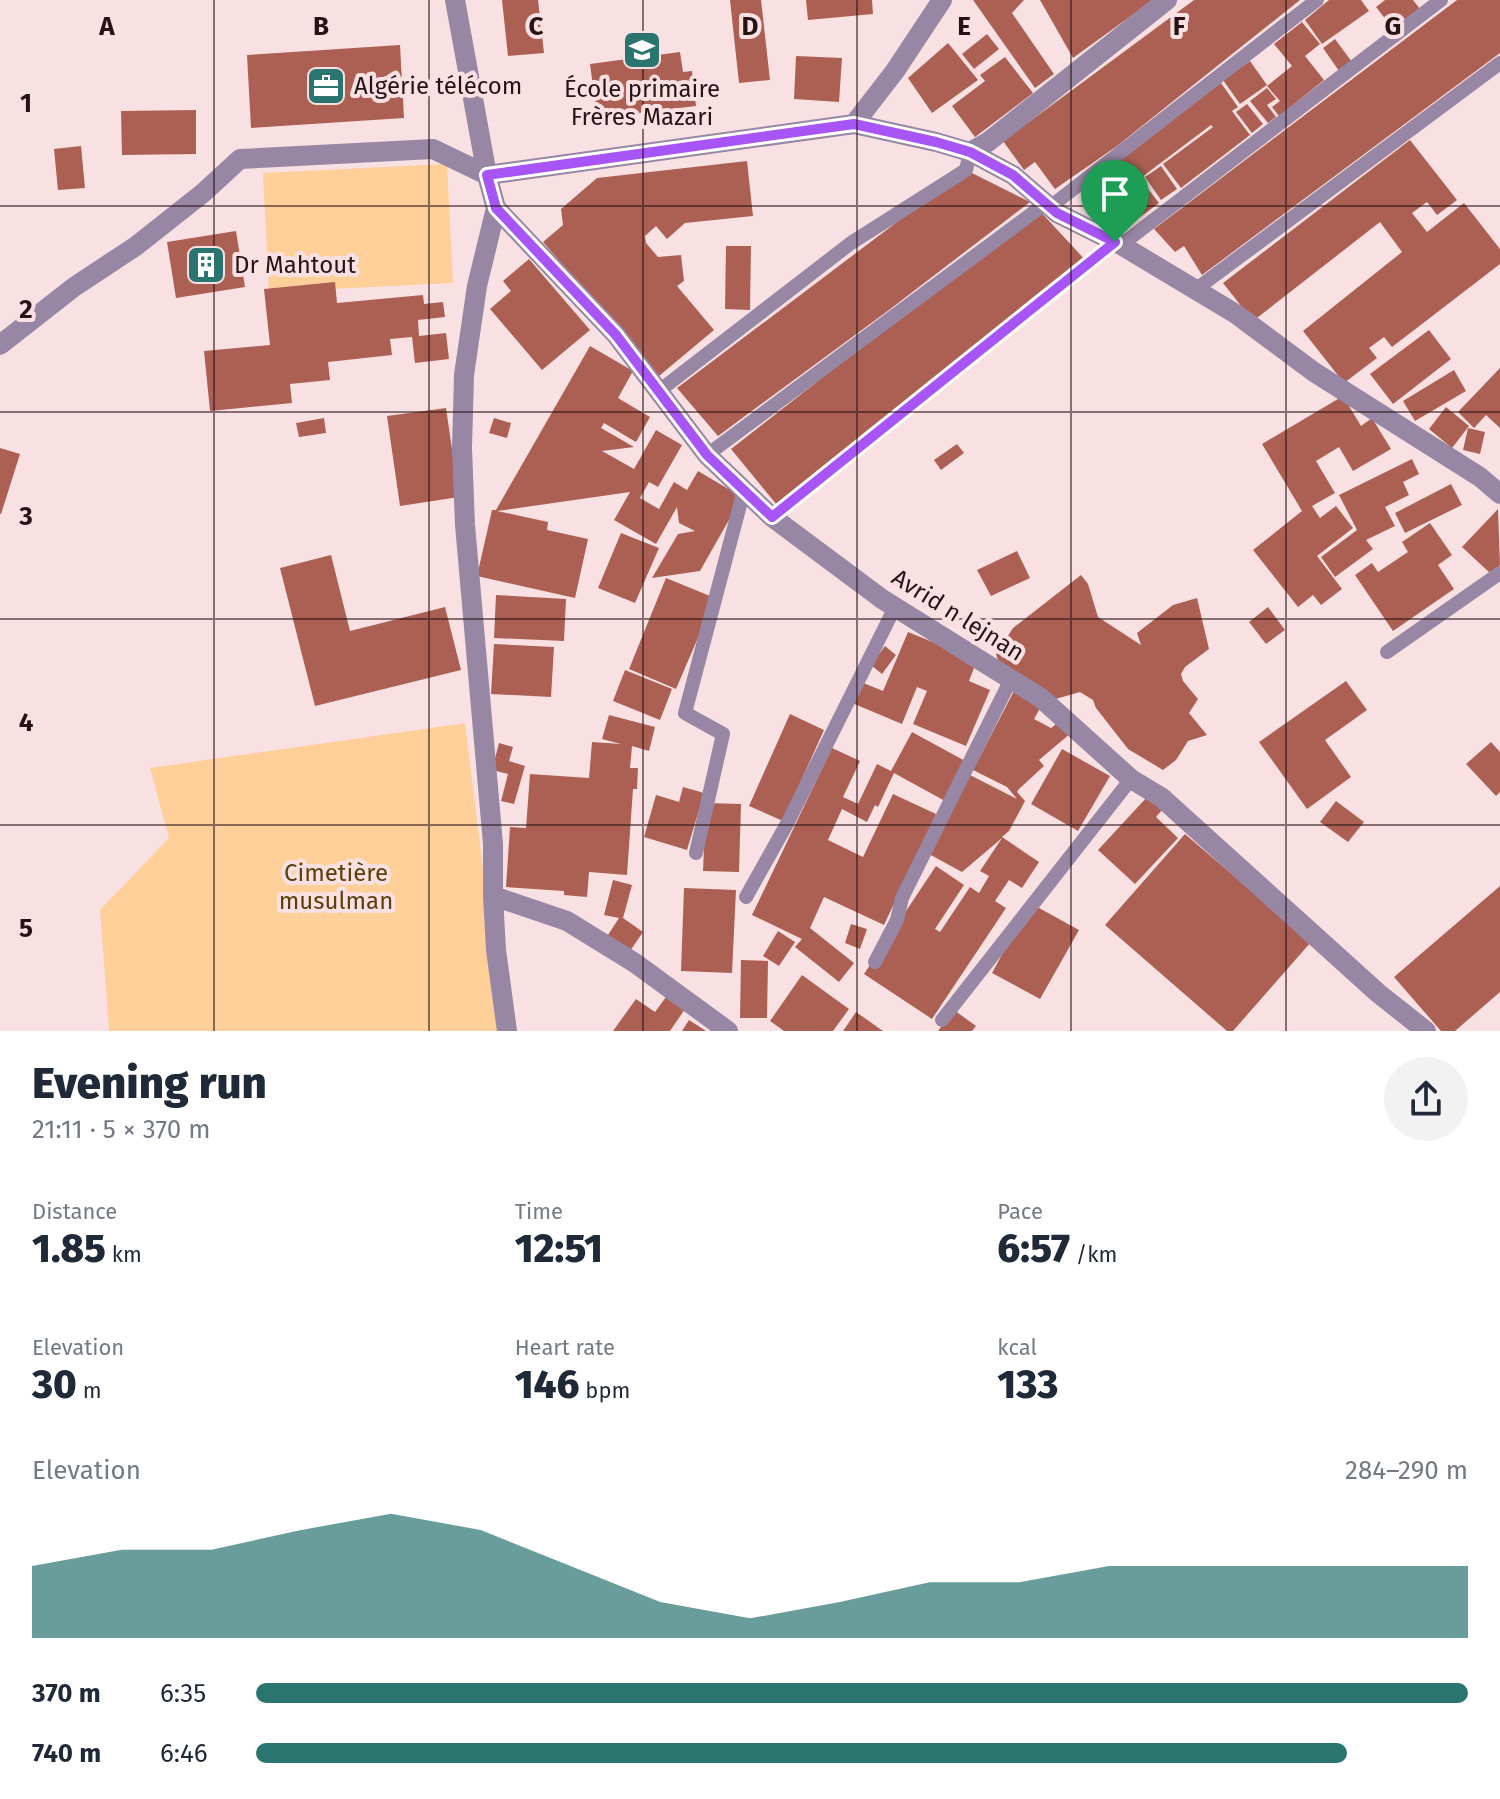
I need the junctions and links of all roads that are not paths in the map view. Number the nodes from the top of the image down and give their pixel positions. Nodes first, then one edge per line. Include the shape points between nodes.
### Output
1 (455, 0) edge
2 (942, 0) edge
3 (1167, 0) edge
4 (1317, 0) edge
5 (1441, 0) edge
6 (1500, 63) edge
7 (854, 124) junction
8 (970, 152) junction
9 (487, 175) junction
10 (1046, 204) junction
11 (496, 208) junction
12 (1118, 244) junction
13 (1195, 290) junction
14 (0, 345) edge
15 (659, 391) junction
16 (707, 455) junction
17 (744, 490) junction
18 (1500, 494) edge
19 (772, 517) junction
20 (1500, 573) edge
21 (895, 607) junction
22 (1387, 652) dead end
23 (1011, 679) junction
24 (1131, 779) junction
25 (696, 853) dead end
26 (493, 896) junction
27 (746, 897) dead end
28 (875, 962) dead end
29 (942, 1020) dead end
30 (507, 1031) edge
31 (728, 1031) edge
32 (1426, 1031) edge

1 - 9 street
2 - 7 street
3 - 8 street
4 - 10 lane
5 - 12 lane
6 - 13 lane
7 - 8 street
7 - 9 street
8 - 10 street via 1013,175
8 - 15 lane via 966,170 851,243
9 - 11 street
9 - 14 street via 433,149 240,159 136,246
10 - 12 street
10 - 16 lane
11 - 15 street, Avrid n lejnan via 616,335
11 - 26 street via 464,375 462,448
12 - 13 street
12 - 19 lane
13 - 18 street
15 - 16 street, Avrid n lejnan
16 - 17 street, Avrid n lejnan
17 - 19 street, Avrid n lejnan
17 - 25 lane via 685,713 723,734
19 - 21 street, Avrid n lejnan
20 - 22 lane
21 - 23 street, Avrid n lejnan
21 - 27 lane
23 - 24 street, Avrid n lejnan via 1041,698
23 - 28 lane
24 - 29 lane
24 - 32 street, Avrid n lejnan via 1161,797
26 - 30 street
26 - 31 street via 567,921

